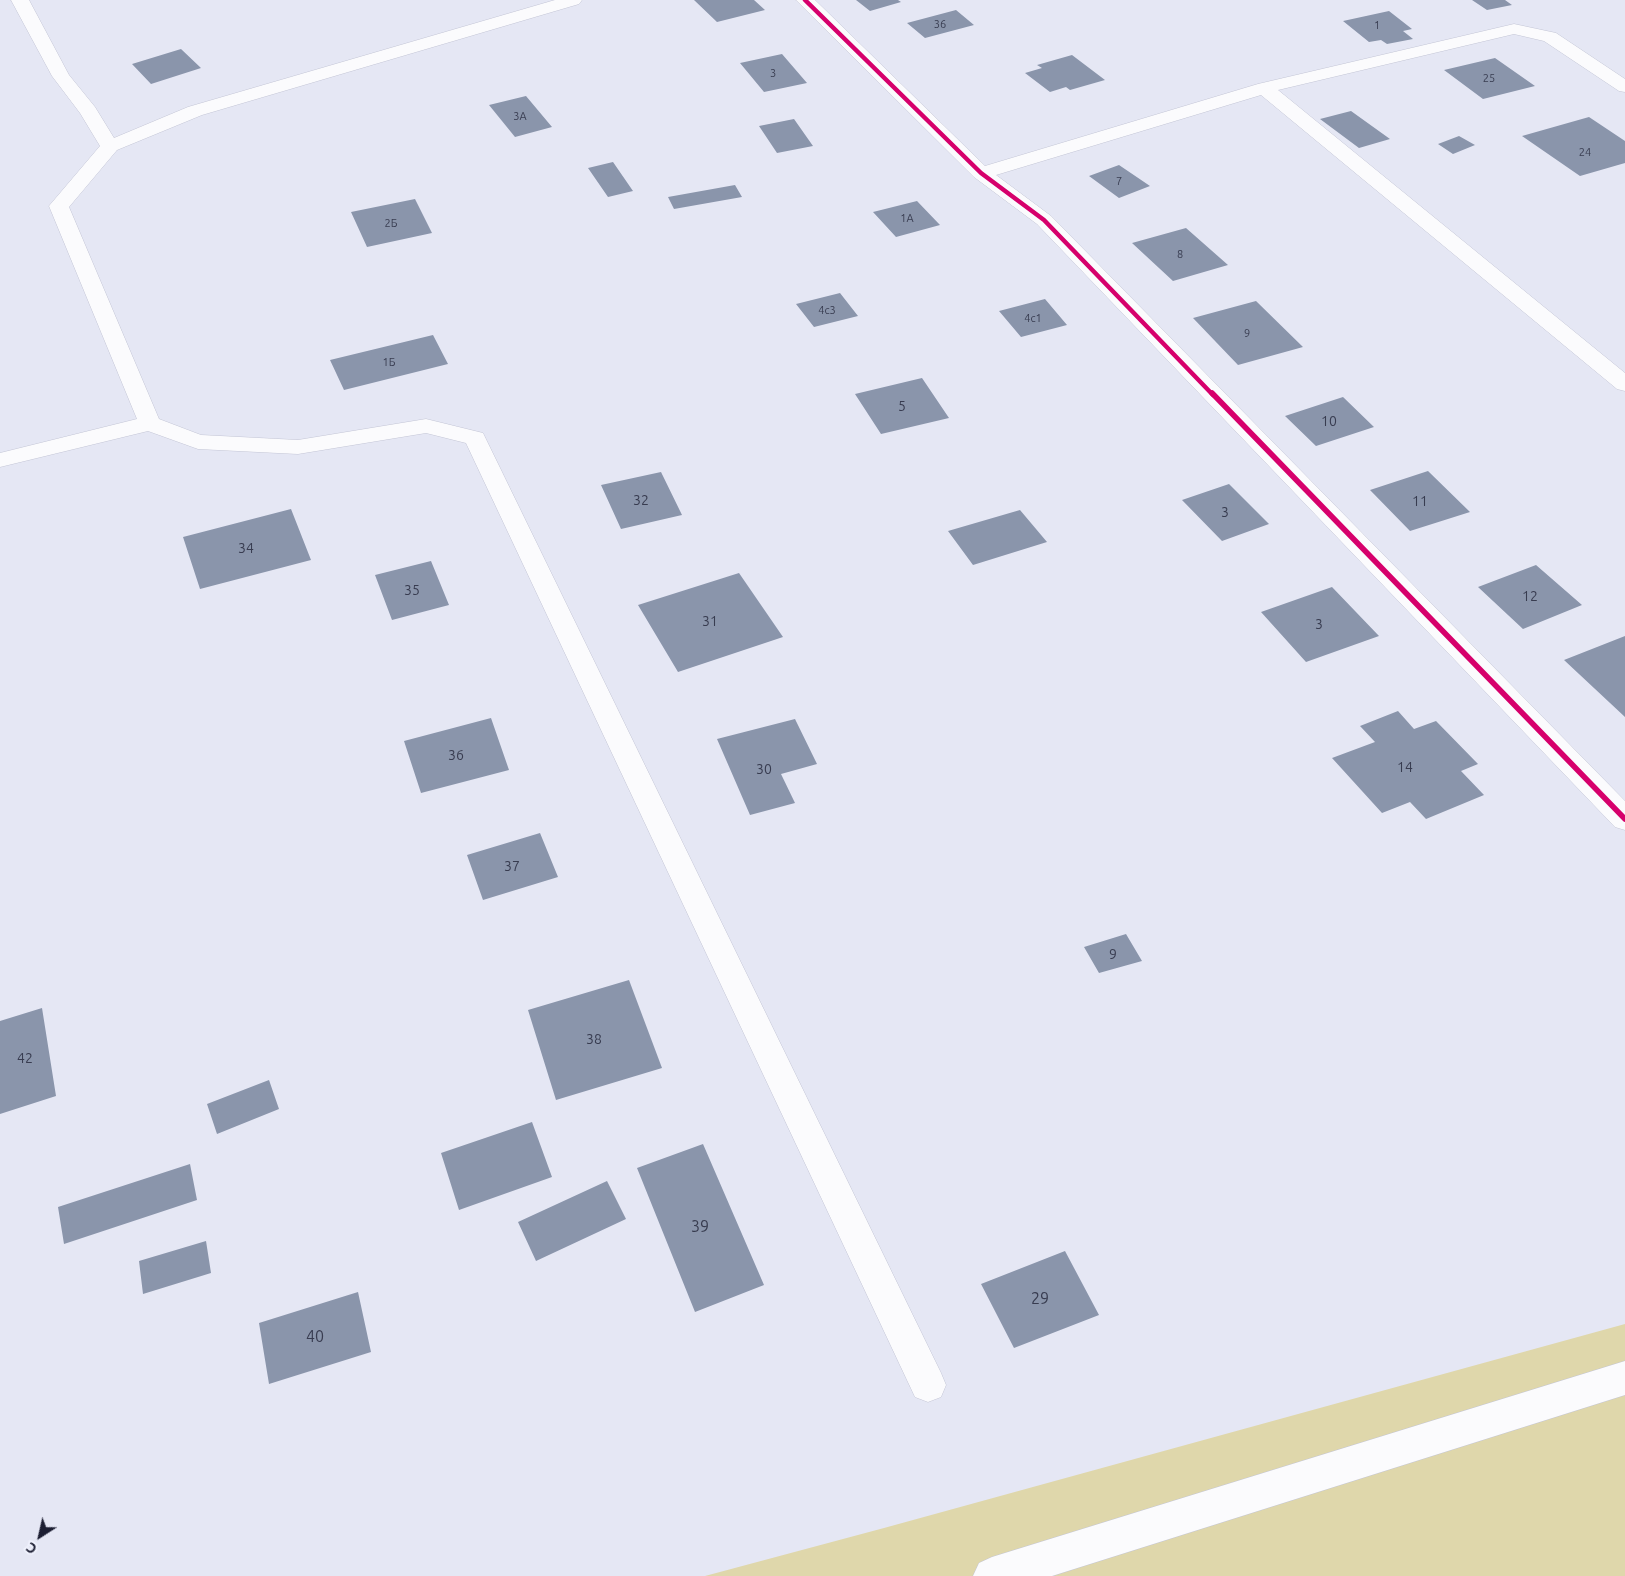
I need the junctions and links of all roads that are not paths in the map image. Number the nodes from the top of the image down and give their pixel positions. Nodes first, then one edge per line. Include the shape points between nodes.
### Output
1 (20, 0) edge
2 (573, 0) edge
3 (805, 0) edge
4 (1625, 86) edge
5 (1264, 88) junction
6 (110, 146) junction
7 (981, 173) junction
8 (1625, 384) edge
9 (150, 423) junction
10 (0, 460) edge
11 (1625, 819) edge
12 (1625, 1378) edge
13 (928, 1384) dead end
14 (992, 1576) edge

1 - 6 street via 61,76
2 - 6 street via 195,111
3 - 7 street
4 - 5 street via 1550,37 1514,29
5 - 7 street
5 - 8 street
6 - 9 street via 59,206
7 - 11 street via 1044,220
9 - 10 street
9 - 13 street via 198,442 289,447 426,426 475,438
12 - 14 street

